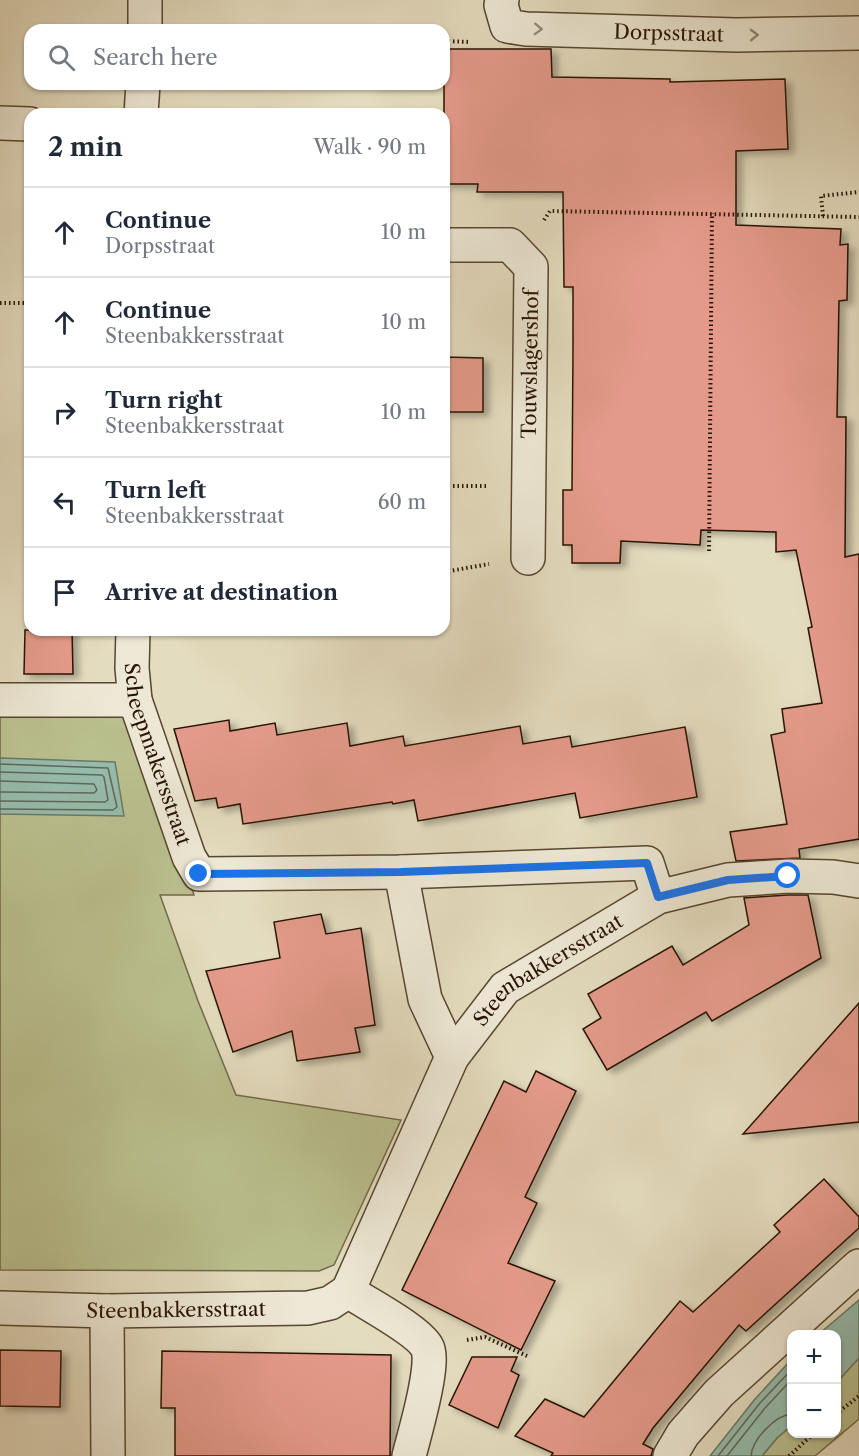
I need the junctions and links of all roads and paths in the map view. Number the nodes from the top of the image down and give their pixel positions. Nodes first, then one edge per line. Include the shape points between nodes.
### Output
1 (145, 0) edge
2 (502, 0) edge
3 (145, 24) edge
4 (858, 41) edge
5 (143, 90) edge
6 (141, 108) edge
7 (0, 123) edge
8 (24, 124) edge
9 (859, 192) edge
10 (712, 213) junction
11 (823, 216) junction
12 (859, 217) edge
13 (450, 245) edge
14 (520, 255) junction
15 (0, 303) edge
16 (24, 303) edge
17 (709, 551) dead end
18 (528, 558) dead end
19 (133, 636) edge
20 (0, 700) edge
21 (135, 700) junction
22 (401, 872) junction
23 (859, 881) edge
24 (658, 897) junction
25 (452, 1057) junction
26 (859, 1266) edge
27 (348, 1291) junction
28 (0, 1308) edge
29 (107, 1311) junction
30 (428, 1348) junction
31 (527, 1356) dead end
32 (859, 1396) edge
33 (841, 1411) edge
34 (809, 1438) edge
35 (108, 1456) edge
36 (409, 1456) edge
37 (670, 1456) edge
38 (789, 1456) edge

1 - 3 street
2 -> 4 street, Dorpsstraat via 507,26 526,29
5 - 6 street
7 - 8 street
9 - 11 path via 821,196
10 - 11 path
10 - 14 path via 550,211
10 - 17 path
11 - 12 path
13 - 14 street via 510,245
14 - 18 street, Touwslagershof via 531,267
15 - 16 path
19 - 21 street, Scheepmakersstraat
20 - 21 street
21 - 22 street, Scheepmakersstraat via 189,857 199,874
22 - 24 street via 647,863
22 - 25 street via 424,999
23 - 24 street, Steenbakkersstraat via 788,876 728,880
24 - 25 street, Steenbakkersstraat via 505,988
25 - 27 street, Steenbakkersstraat
26 - 37 street via 719,1394
27 - 29 street, Steenbakkersstraat via 330,1303 308,1308
27 - 30 street via 419,1336
28 - 29 street, Steenbakkersstraat
29 - 35 street
30 - 31 path via 485,1336
30 - 36 street via 430,1364
32 - 33 path
34 - 38 path

